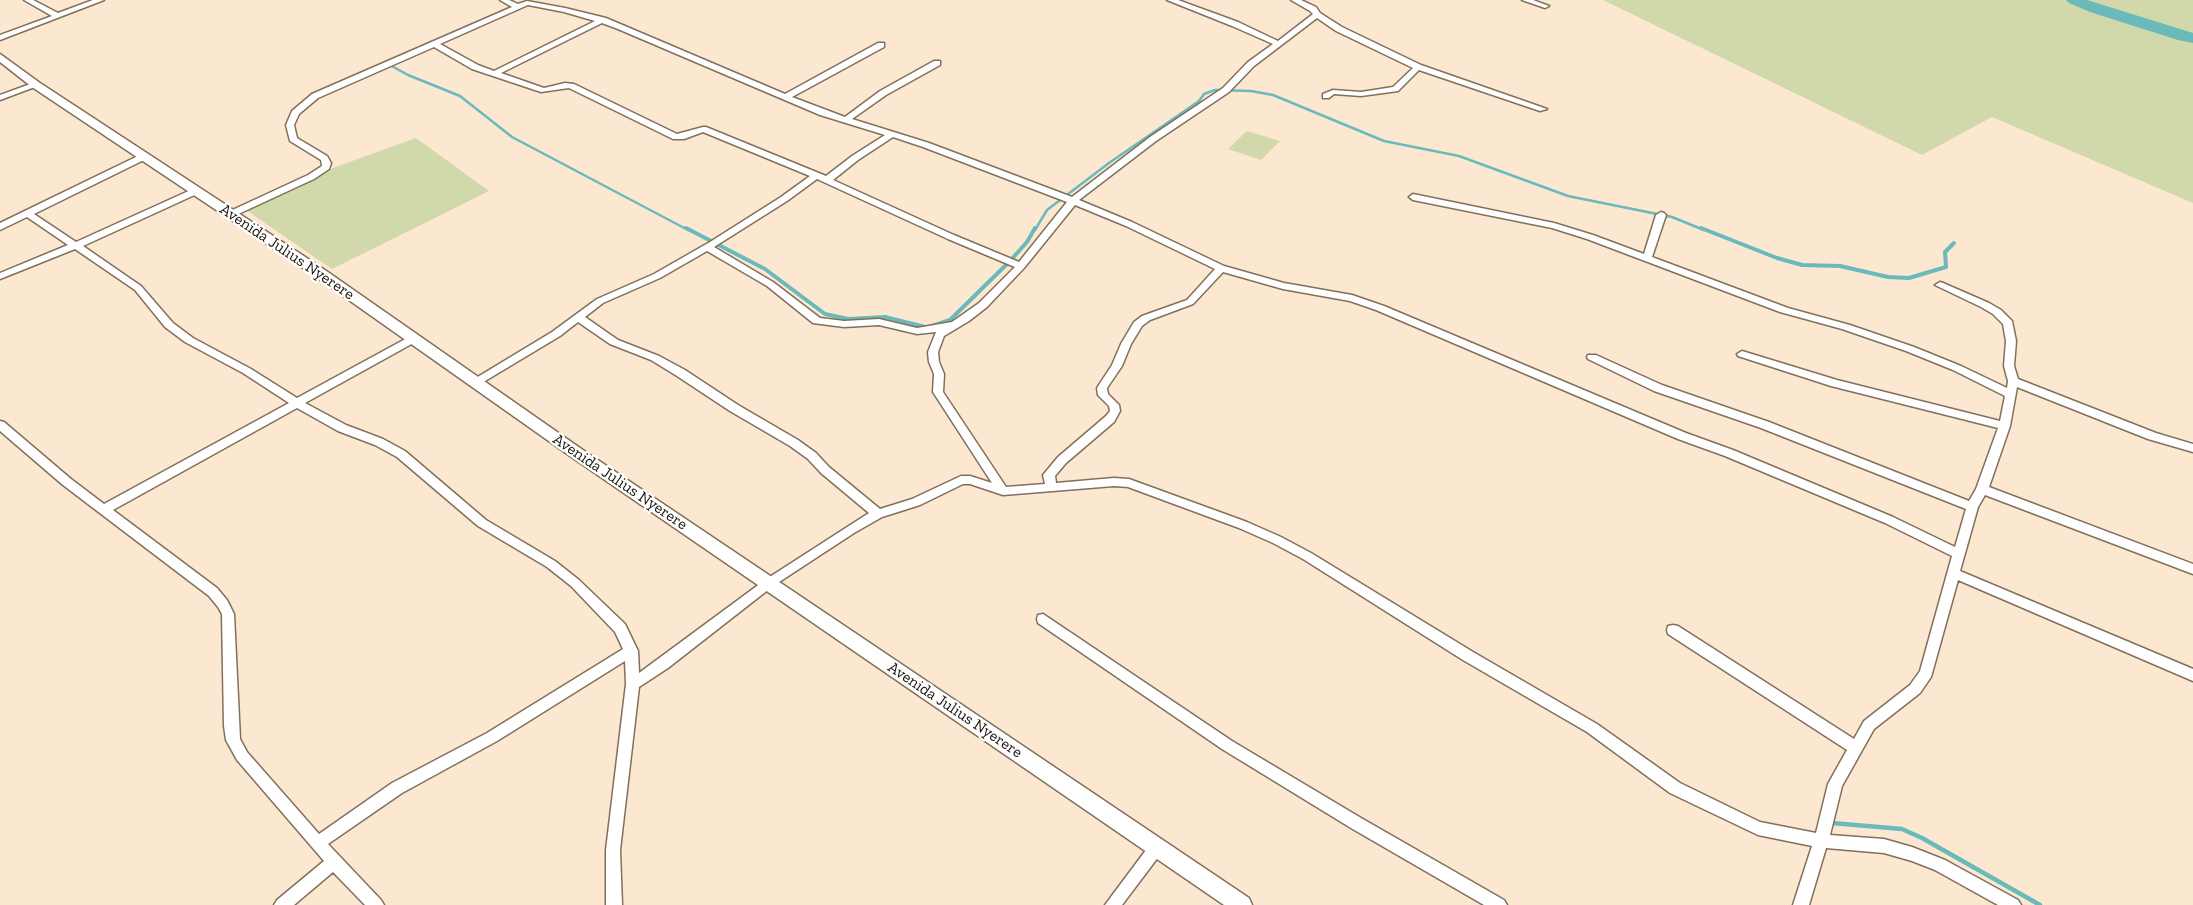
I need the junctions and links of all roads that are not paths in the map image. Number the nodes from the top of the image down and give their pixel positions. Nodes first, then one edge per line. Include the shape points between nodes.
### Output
1 (28, 0) edge
2 (100, 0) edge
3 (504, 0) edge
4 (1171, 0) edge
5 (1295, 0) edge
6 (1526, 0) edge
7 (531, 2) edge
8 (1545, 6) dead end
9 (517, 7) junction
10 (1317, 15) junction
11 (58, 16) junction
12 (603, 20) junction
13 (0, 38) edge
14 (433, 43) junction
15 (1279, 44) junction
16 (881, 46) dead end
17 (0, 57) edge
18 (937, 63) dead end
19 (1418, 67) junction
20 (494, 73) junction
21 (36, 84) junction
22 (1326, 96) dead end
23 (785, 97) junction
24 (0, 98) edge
25 (1543, 109) dead end
26 (845, 121) junction
27 (891, 135) junction
28 (145, 156) junction
29 (816, 175) junction
30 (827, 180) junction
31 (196, 191) junction
32 (1413, 197) dead end
33 (1073, 201) junction
34 (27, 213) junction
35 (231, 214) junction
36 (1661, 215) dead end
37 (0, 227) edge
38 (76, 246) junction
39 (708, 247) junction
40 (1647, 259) junction
41 (1021, 266) junction
42 (1221, 268) junction
43 (0, 276) edge
44 (1940, 286) dead end
45 (579, 318) junction
46 (965, 319) junction
47 (413, 339) junction
48 (1742, 354) dead end
49 (1592, 357) dead end
50 (2013, 380) junction
51 (476, 381) junction
52 (2011, 394) junction
53 (298, 403) junction
54 (0, 425) edge
55 (2004, 426) junction
56 (2193, 448) edge
57 (1051, 487) junction
58 (1982, 489) junction
59 (1003, 491) junction
60 (1972, 507) junction
61 (103, 510) junction
62 (878, 514) junction
63 (1959, 554) junction
64 (2193, 569) edge
65 (1953, 573) junction
66 (769, 583) junction
67 (1043, 619) dead end
68 (1673, 630) dead end
69 (631, 651) junction
70 (2193, 675) edge
71 (634, 684) junction
72 (1856, 748) junction
73 (1821, 842) junction
74 (318, 843) junction
75 (1158, 847) junction
76 (334, 862) junction
77 (282, 905) edge
78 (376, 905) edge
79 (614, 905) edge
80 (1113, 905) edge
81 (1242, 905) edge
82 (1499, 905) edge
83 (1801, 905) edge
84 (2013, 905) edge

1 - 11 street
2 - 11 street
3 - 9 street
4 - 15 street
5 - 10 street via 1313,8
6 - 8 street
7 - 9 street
7 - 12 street
9 - 14 street
10 - 15 street
10 - 19 street
11 - 13 street
12 - 20 street
12 - 23 street
14 - 20 street via 475,67
14 - 35 street via 315,96 304,105 291,119 291,133 294,139 324,158 326,167
15 - 33 street via 1244,70 1226,90 1153,139
16 - 23 street
17 - 21 street, Avenida Julius Nyerere
18 - 26 street via 883,93
19 - 22 street via 1395,89 1361,94 1333,92
19 - 25 street
20 - 29 street via 544,90 568,85 676,137 703,129
21 - 24 street
21 - 28 street, Avenida Julius Nyerere
23 - 26 street
26 - 27 street
27 - 30 street
27 - 33 street via 926,145
28 - 31 street, Avenida Julius Nyerere
28 - 34 street
29 - 30 street
29 - 39 street
30 - 41 street
31 - 35 street, Avenida Julius Nyerere
31 - 38 street
32 - 40 street via 1554,226
33 - 41 street
33 - 42 street
34 - 37 street
34 - 38 street
35 - 47 street, Avenida Julius Nyerere
36 - 40 street
38 - 43 street
38 - 53 street via 138,288 169,325 189,340
39 - 45 street via 657,276 600,301
39 - 46 street via 770,284 817,321 844,324 879,322 916,331 936,329
40 - 52 street via 1784,310 1910,349
41 - 46 street
42 - 57 street via 1190,302 1138,324 1102,388 1103,395 1114,405 1115,411 1049,475
42 - 63 street via 1283,286 1352,298 1380,308 1889,520
44 - 50 street via 1985,305 2004,318 2010,329 2008,352
45 - 51 street
45 - 62 street via 614,342 681,373 794,443
46 - 59 street via 940,334 933,352 938,392
47 - 51 street, Avenida Julius Nyerere
47 - 53 street
48 - 55 street via 1835,383
49 - 60 street via 1658,388 1765,425
50 - 52 street
50 - 56 street via 2152,436
51 - 66 street, Avenida Julius Nyerere
52 - 55 street
53 - 61 street
53 - 69 street via 342,428 401,454 482,523 551,564 620,628
54 - 61 street
55 - 58 street
57 - 59 street
57 - 73 street via 1129,483 1277,540 1592,728 1674,788 1758,828
58 - 60 street
58 - 64 street
59 - 62 street via 961,480 916,502
60 - 63 street
61 - 74 street via 193,576 224,604 228,614 233,740 242,756
62 - 66 street
63 - 65 street
65 - 70 street
65 - 72 street via 1926,673 1915,689 1869,725
66 - 71 street
66 - 75 street, Avenida Julius Nyerere
67 - 82 street via 1227,745
68 - 72 street
69 - 71 street
69 - 74 street via 492,737 397,788
71 - 79 street via 613,850
72 - 73 street via 1835,784
73 - 83 street
73 - 84 street via 1884,846 1912,854 1940,865
74 - 76 street
75 - 80 street
75 - 81 street, Avenida Julius Nyerere
76 - 77 street
76 - 78 street

